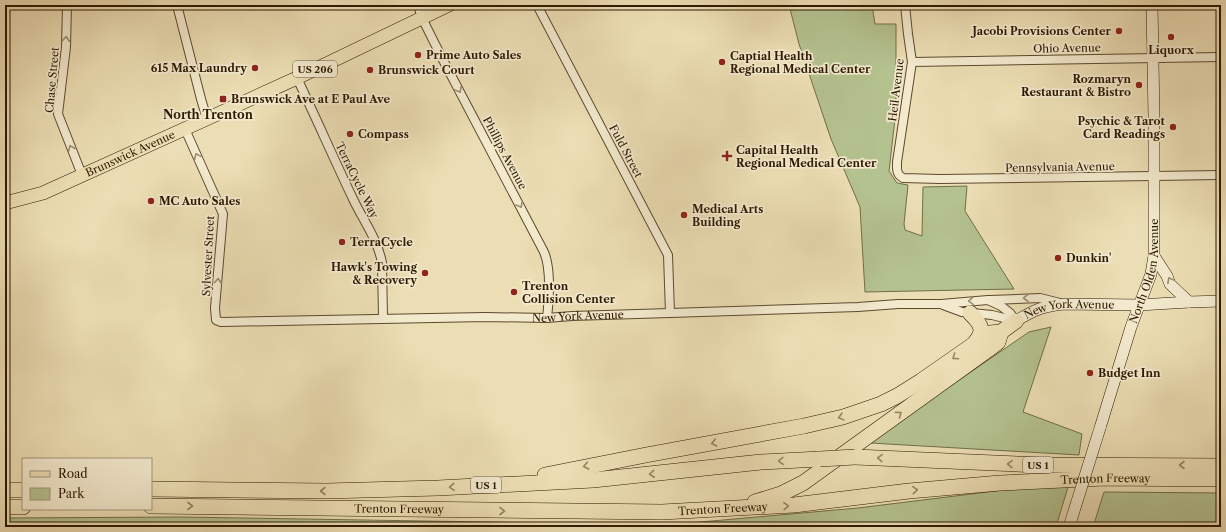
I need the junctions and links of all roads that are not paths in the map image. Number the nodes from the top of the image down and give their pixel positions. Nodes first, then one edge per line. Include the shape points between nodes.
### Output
1 (67, 5) edge
2 (177, 5) edge
3 (418, 5) edge
4 (449, 5) edge
5 (537, 5) edge
6 (905, 5) edge
7 (1152, 5) edge
8 (422, 18) junction
9 (1221, 57) edge
10 (1153, 58) junction
11 (912, 62) junction
12 (297, 78) junction
13 (207, 119) junction
14 (185, 129) junction
15 (82, 175) junction
16 (1221, 175) edge
17 (900, 176) joint
18 (1154, 177) junction
19 (5, 203) edge
20 (1154, 256) junction
21 (988, 300) junction
22 (1189, 302) junction
23 (1221, 302) edge
24 (941, 304) junction
25 (1064, 304) junction
26 (1139, 305) junction
27 (670, 313) junction
28 (970, 313) junction
29 (547, 318) junction
30 (383, 319) junction
31 (216, 320) joint
32 (1016, 321) junction
33 (1000, 332) junction
34 (972, 346) junction
35 (1221, 466) edge
36 (1221, 479) edge
37 (513, 484) junction
38 (152, 489) edge
39 (5, 490) edge
40 (22, 490) edge
41 (152, 506) edge
42 (5, 507) edge
43 (22, 507) edge
44 (733, 509) junction
45 (1069, 527) edge

15 -> 1 street, Chase Street via 58,114 66,47
2 - 13 street
3 - 8 street, Phillips Avenue
4 - 8 main road, Brunswick Avenue / US 206
5 - 27 street, Fuld Street via 668,255
6 - 11 street, Heil Avenue
7 - 10 main road, North Olden Avenue
8 - 12 main road, Brunswick Avenue / US 206
8 -> 29 street, Phillips Avenue via 547,259
9 - 10 street, Ohio Avenue
10 - 11 street, Ohio Avenue
10 - 18 main road, North Olden Avenue
11 - 17 street, Heil Avenue via 897,162
12 - 13 main road, Brunswick Avenue / US 206
12 - 30 street, TerraCycle Way via 381,256
13 - 14 main road, Brunswick Avenue / US 206
14 - 15 main road, Brunswick Avenue / US 206
31 -> 14 street, Sylvester Street via 223,214
15 - 19 main road, Brunswick Avenue / US 206 via 43,193
16 - 18 street, Pennsylvania Avenue
17 - 18 street, Pennsylvania Avenue via 906,179
18 - 20 main road, North Olden Avenue
22 -> 20 main road via 1170,284 1168,276
20 - 26 main road, North Olden Avenue via 1152,274
21 -> 24 street, New York Avenue
25 -> 21 street via 1040,298
21 - 32 street, New York Avenue via 1001,306
22 - 23 main road, New York Avenue
22 - 26 main road, New York Avenue
24 - 27 street, New York Avenue
24 - 28 street, New York Avenue
25 - 26 main road, New York Avenue
25 - 32 main road, New York Avenue via 1044,306
26 - 45 main road, North Olden Avenue, bridge
27 - 29 street, New York Avenue
28 - 32 street, New York Avenue
28 - 34 highway via 979,323 981,330 980,336
29 - 30 street, New York Avenue
30 - 31 street, New York Avenue via 227,322
32 - 33 highway
33 - 34 highway via 990,333
44 -> 33 highway via 781,494 803,483 992,347 998,342
34 -> 37 highway via 895,397 843,417 583,467
35 -> 37 highway, Trenton Freeway / US 1, bridge via 1039,465 855,457 761,462 593,480
44 -> 36 highway, Trenton Freeway / US 1 via 794,506 908,491 1000,483 1105,478
37 -> 38 highway, Trenton Freeway / US 1 via 326,491
39 - 40 highway
41 -> 44 highway, Trenton Freeway / US 1 via 591,512
42 - 43 highway

